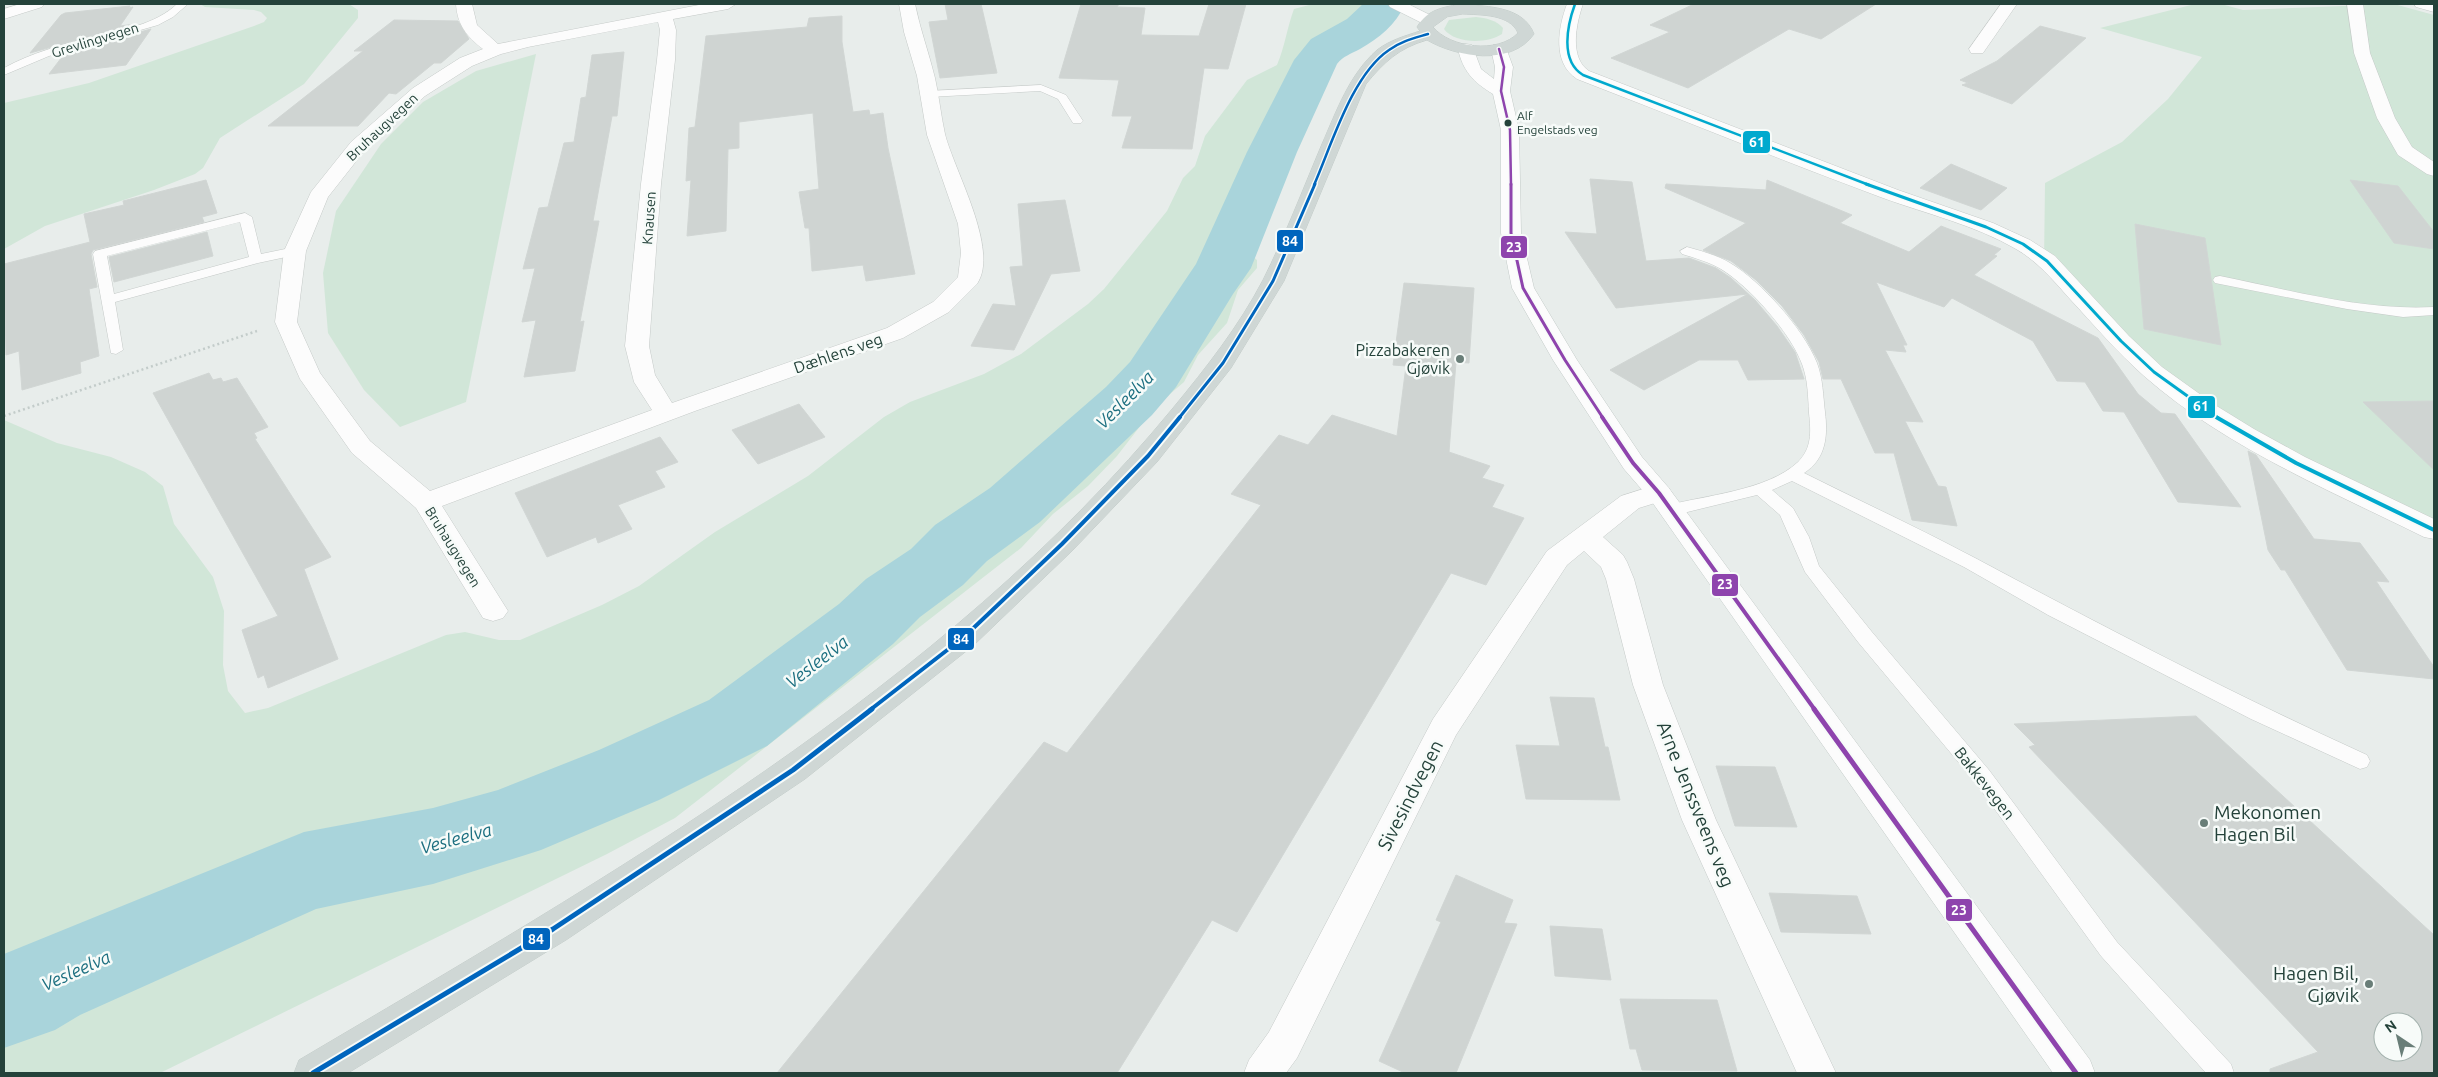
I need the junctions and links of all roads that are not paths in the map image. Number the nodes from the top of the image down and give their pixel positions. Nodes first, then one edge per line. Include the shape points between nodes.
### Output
1 (36, 4) edge
2 (183, 4) edge
3 (464, 4) edge
4 (728, 4) edge
5 (907, 4) edge
6 (1396, 4) edge
7 (1575, 4) edge
8 (2009, 4) edge
9 (2355, 4) edge
10 (2422, 4) edge
11 (1456, 7) edge
12 (2434, 7) edge
13 (1506, 9) edge
14 (4, 14) edge
15 (664, 16) junction
16 (1428, 27) junction
17 (1449, 45) junction
18 (1466, 49) junction
19 (1499, 49) junction
20 (1977, 49) dead end
21 (495, 50) junction
22 (1378, 61) junction
23 (4, 72) edge
24 (1501, 92) junction
25 (929, 94) junction
26 (1077, 121) dead end
27 (2434, 170) edge
28 (295, 251) junction
29 (1687, 251) dead end
30 (256, 259) junction
31 (2220, 280) dead end
32 (107, 300) junction
33 (2434, 311) edge
34 (116, 350) dead end
35 (667, 413) junction
36 (1792, 474) junction
37 (1759, 488) junction
38 (426, 502) junction
39 (1665, 502) junction
40 (2434, 530) edge
41 (1585, 536) junction
42 (493, 611) dead end
43 (2360, 761) dead end
44 (313, 1073) edge
45 (1262, 1073) edge
46 (1817, 1073) edge
47 (2076, 1073) edge
48 (2222, 1073) edge

1 - 14 street
2 - 23 lane, Grevlingvegen via 167,17 150,24 48,54
3 - 21 street via 464,16 478,38
4 - 15 street, Bruhaugvegen
5 - 25 street, Dæhlens veg
6 - 16 street
7 - 40 street via 1570,14 1568,55 1572,68 1604,85 1986,227 2023,244 2047,260 2154,372 2206,410 2296,464
8 - 20 street
9 - 27 street via 2362,53 2386,118 2409,155
10 - 12 street
11 - 13 main road
11 - 16 main road via 1441,13
13 - 19 main road via 1520,22 1526,34 1518,43
15 - 21 street, Bruhaugvegen
15 - 35 street, Knausen via 668,30 666,60 651,184 638,346 640,371
16 - 17 main road
16 - 22 main road via 1381,53
17 - 18 main road
17 - 22 main road via 1421,48
18 - 19 main road
18 - 24 street via 1470,68
19 - 24 street via 1504,67
21 - 28 street, Bruhaugvegen via 466,62 419,92 358,146 318,196
22 - 44 main road via 1358,83 1273,280 1223,363 1148,456 1062,544 964,636 793,770 553,929
24 - 39 street via 1510,130 1510,233 1523,288 1565,360 1633,463
25 - 26 lane via 1041,88 1062,97
25 - 35 street, Dæhlens veg via 936,135 968,224 972,253 969,279 941,307 895,333
28 - 30 lane
28 - 38 street, Bruhaugvegen via 286,322 308,374 361,447
29 - 36 lane via 1733,270 1763,299 1809,361 1815,387 1818,441 1814,455
30 - 32 lane
30 - 32 lane via 245,217 100,254
31 - 33 lane via 2347,306 2403,313
32 - 34 lane
35 - 38 street, Dæhlens veg
36 - 37 lane
36 - 43 lane via 2258,714
37 - 39 lane
37 - 48 lane, Bakkevegen via 1786,512 1800,537 1811,568 1982,776 2109,949
38 - 42 street, Bruhaugvegen
39 - 41 street, Sivesindvegen via 1630,502
39 - 47 street
41 - 45 street, Sivesindvegen via 1557,558 1444,728 1284,1045
41 - 46 street, Arne Jenssveens veg via 1613,562 1648,685 1699,820

